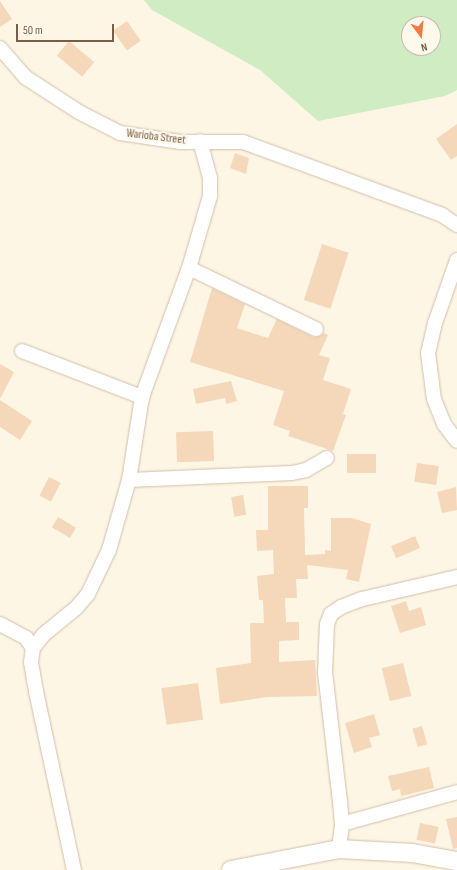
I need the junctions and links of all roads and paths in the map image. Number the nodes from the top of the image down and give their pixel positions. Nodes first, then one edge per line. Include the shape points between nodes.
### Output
1 (0, 48) edge
2 (200, 141) junction
3 (457, 225) edge
4 (457, 260) edge
5 (189, 268) junction
6 (316, 329) dead end
7 (22, 352) dead end
8 (142, 397) junction
9 (457, 441) edge
10 (327, 458) dead end
11 (129, 480) junction
12 (457, 577) edge
13 (0, 624) edge
14 (33, 648) junction
15 (457, 792) edge
16 (342, 824) junction
17 (339, 849) junction
18 (457, 861) edge
19 (74, 870) edge
20 (231, 870) edge

1 - 2 street, Warioba Street via 25,77 97,123 120,133 147,138 180,142
2 - 3 street, Warioba Street via 243,142 442,215
2 - 5 street via 210,178 210,196
4 - 9 street via 435,323 428,353 434,399 444,424
5 - 6 street
5 - 8 street
7 - 8 street
8 - 11 street
10 - 11 street via 306,470 292,472
11 - 14 street via 109,550 98,576 76,608 43,635
12 - 16 street via 362,598 331,614 327,624 325,673
13 - 14 street via 26,638
14 - 19 street via 31,662 36,691
15 - 16 street
16 - 17 street
17 - 18 street via 412,853
17 - 20 street

